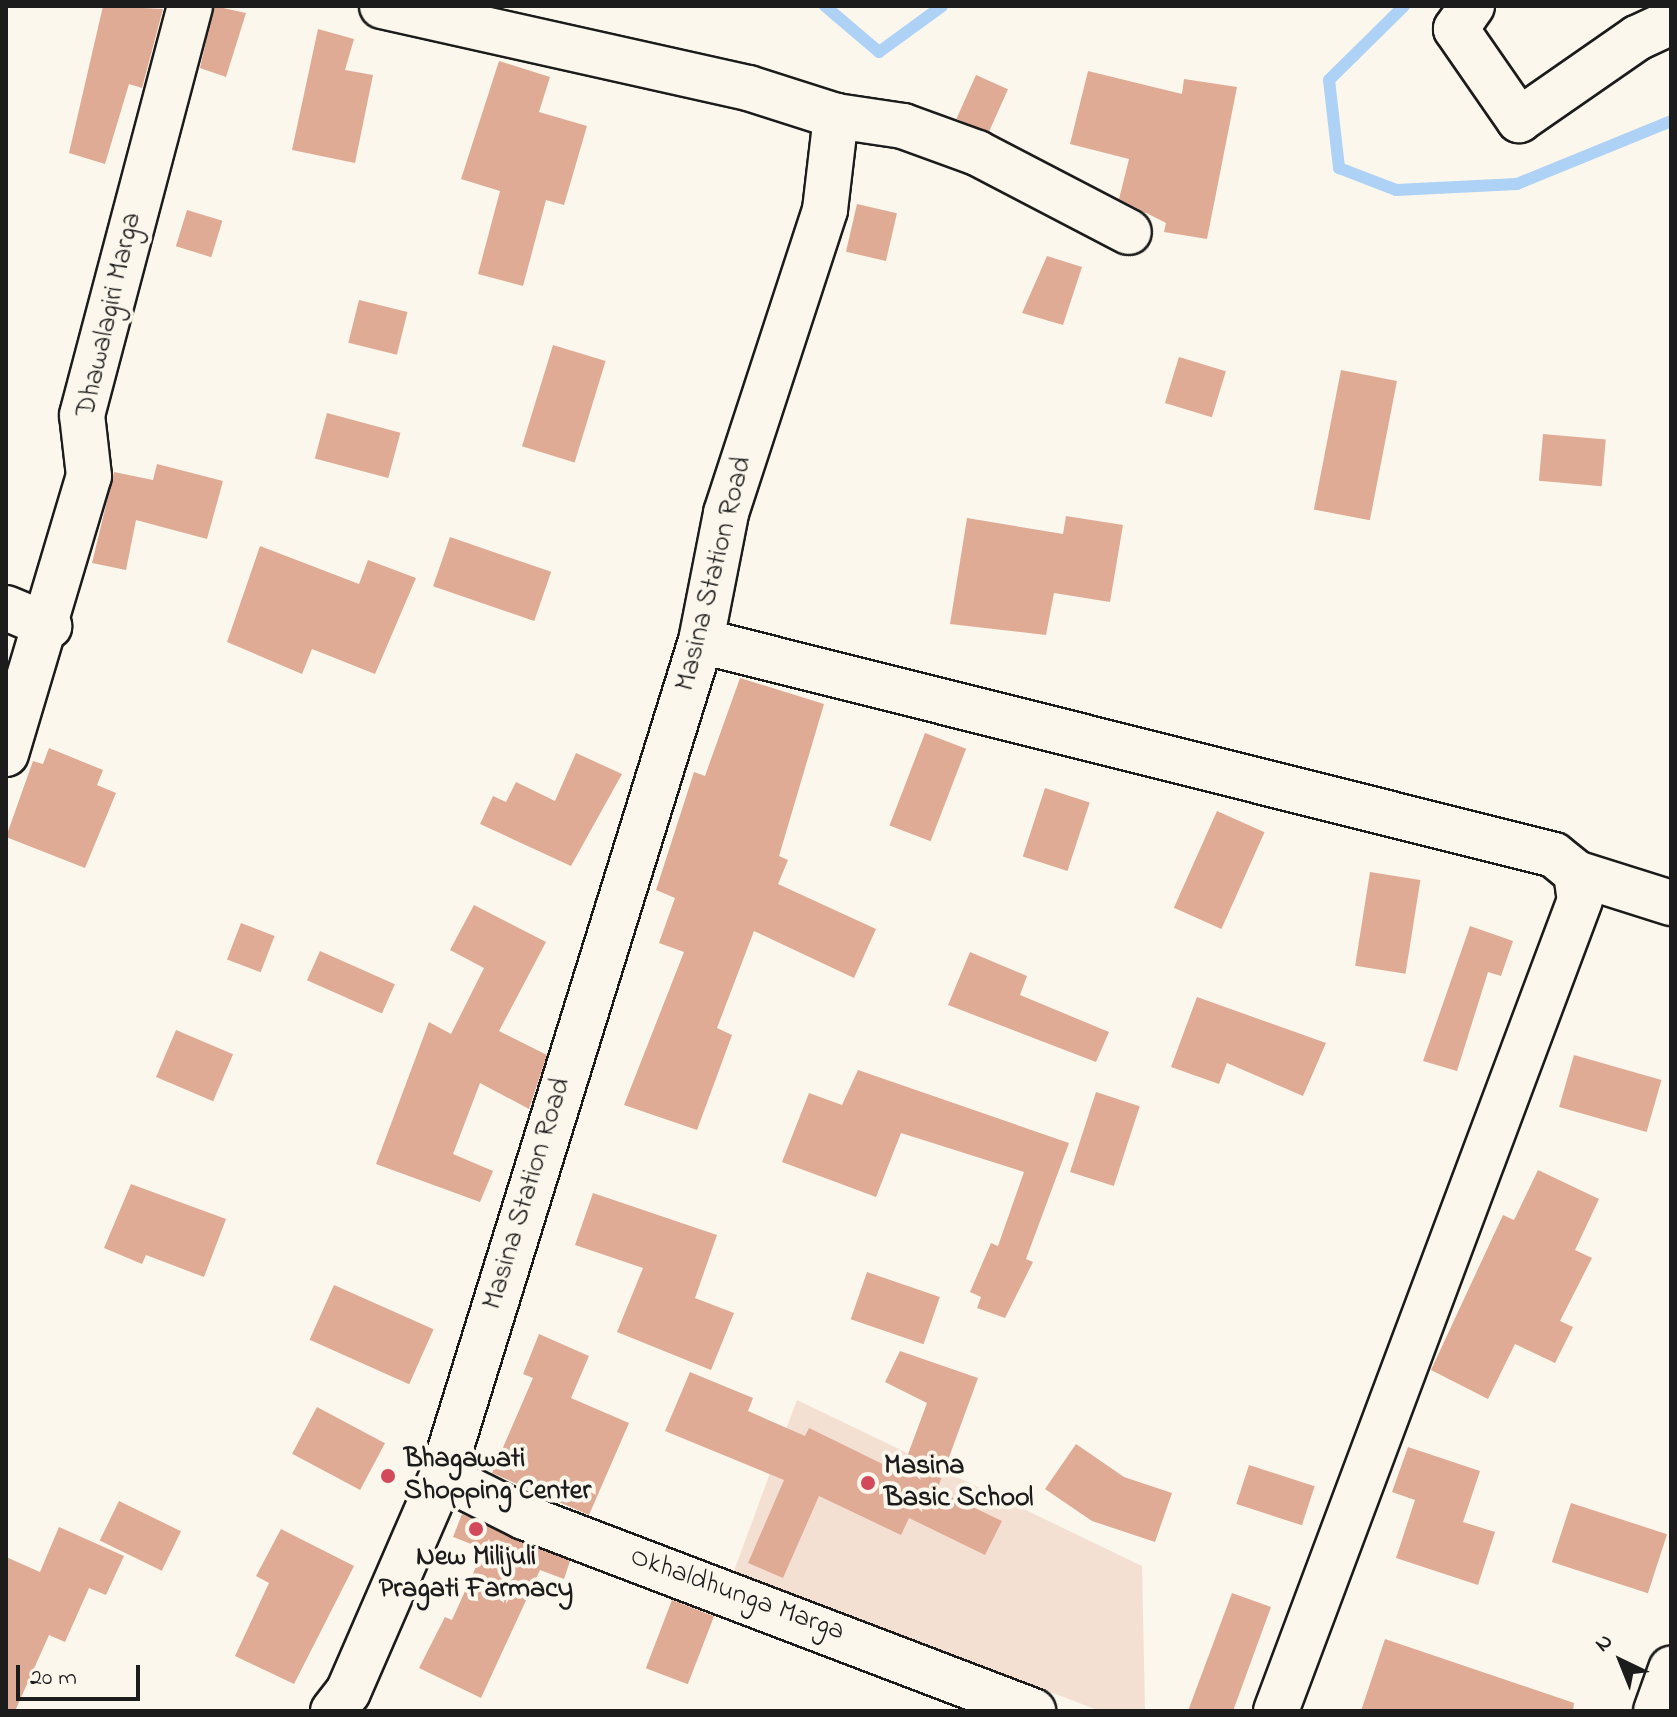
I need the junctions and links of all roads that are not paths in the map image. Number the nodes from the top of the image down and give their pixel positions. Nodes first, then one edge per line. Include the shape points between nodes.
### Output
1 (190, 6) edge
2 (382, 6) edge
3 (1472, 6) edge
4 (1671, 22) edge
5 (836, 116) junction
6 (1129, 232) dead end
7 (6, 608) edge
8 (49, 626) junction
9 (701, 641) junction
10 (6, 754) edge
11 (1576, 873) junction
12 (1671, 903) edge
13 (442, 1476) junction
14 (1671, 1669) edge
15 (333, 1711) edge
16 (1033, 1711) edge
17 (1276, 1711) edge
18 (1656, 1711) edge

1 - 8 street, Dhawalagiri Marga via 82,415 89,476
2 - 5 street via 748,88
3 - 4 street via 1456,29 1519,120 1637,38
5 - 6 street via 903,126 977,153
5 - 9 street, Masina Station Road via 825,210 726,513
7 - 8 street
8 - 10 street, Dhawalagiri Marga
9 - 11 street via 1554,855
9 - 13 street, Masina Station Road
11 - 12 street
11 - 17 street via 1580,900
13 - 15 street, Masina Station Road via 348,1692
13 - 16 street, Okhaldhunga Marga via 524,1517 827,1627
14 - 18 street

